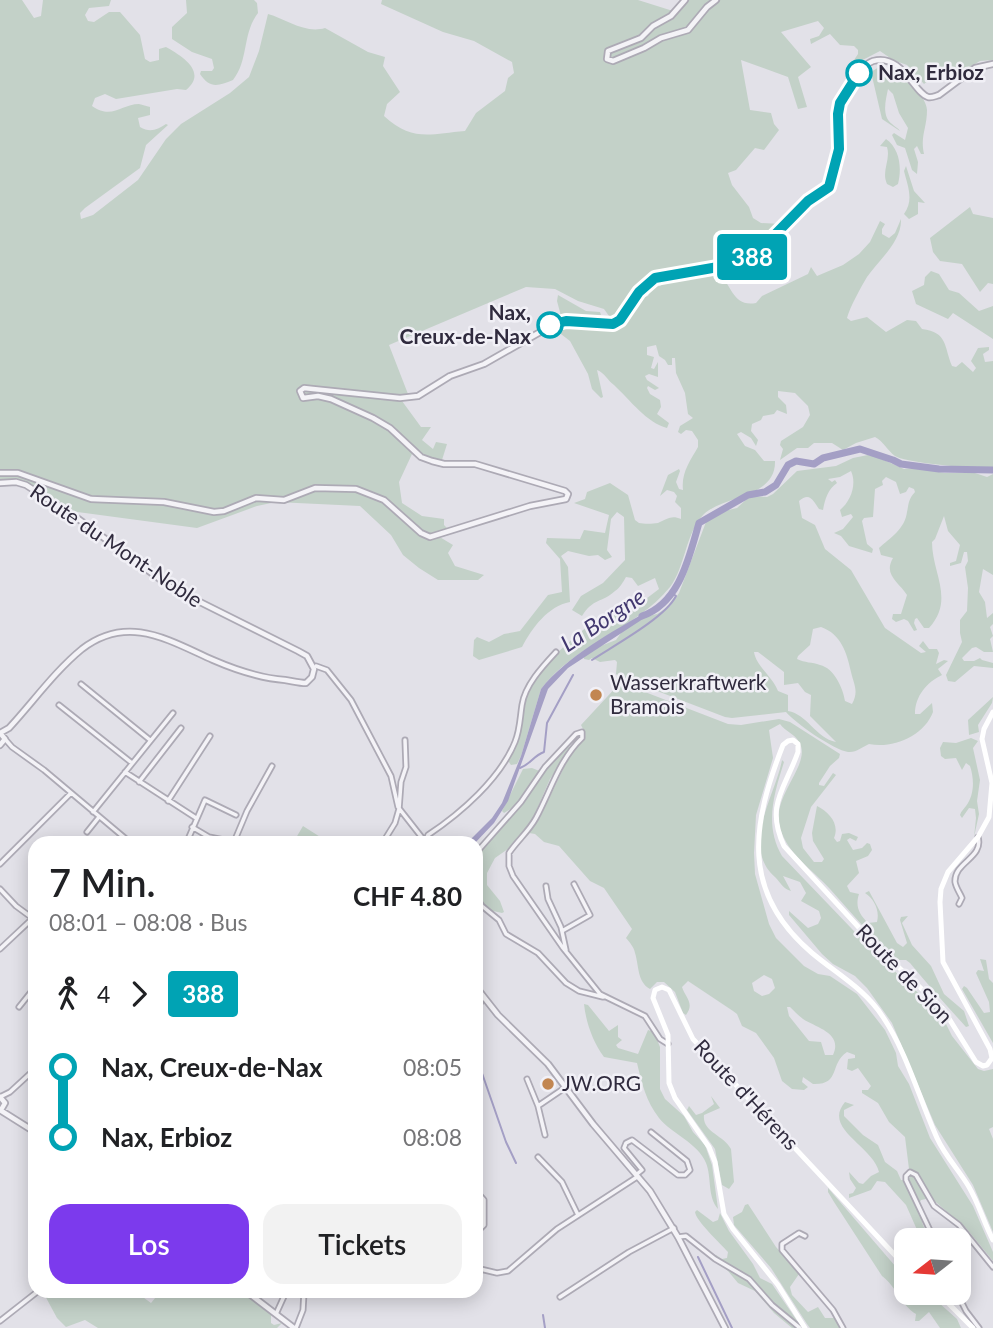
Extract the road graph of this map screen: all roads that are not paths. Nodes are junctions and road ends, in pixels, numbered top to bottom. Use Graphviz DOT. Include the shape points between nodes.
graph roads {
  1 [pos="684,0"];
  2 [pos="716,0"];
  3 [pos="993,64"];
  4 [pos="0,473"];
  5 [pos="0,482"];
  6 [pos="556,652"];
  7 [pos="316,666"];
  8 [pos="81,684"];
  9 [pos="59,705"];
  10 [pos="993,712"];
  11 [pos="173,713"];
  12 [pos="181,729"];
  13 [pos="210,736"];
  14 [pos="2,738"];
  15 [pos="150,740"];
  16 [pos="405,740"];
  17 [pos="132,763"];
  18 [pos="272,766"];
  19 [pos="125,772"];
  20 [pos="139,782"];
  21 [pos="71,793"];
  22 [pos="168,801"];
  23 [pos="400,810"];
  24 [pos="93,812"];
  25 [pos="236,815"];
  26 [pos="99,817"];
  27 [pos="196,818"];
  28 [pos="192,827"];
  29 [pos="87,832"];
  30 [pos="122,836"];
  31 [pos="189,836"];
  32 [pos="206,836"];
  33 [pos="237,836"];
  34 [pos="387,836"];
  35 [pos="422,836"];
  36 [pos="428,836"];
  37 [pos="978,837"];
  38 [pos="483,845"];
  39 [pos="0,864"];
  40 [pos="574,884"];
  41 [pos="546,886"];
  42 [pos="0,889"];
  43 [pos="6,896"];
  44 [pos="0,901"];
  45 [pos="959,904"];
  46 [pos="483,907"];
  47 [pos="28,914"];
  48 [pos="28,924"];
  49 [pos="562,931"];
  50 [pos="0,949"];
  51 [pos="566,951"];
  52 [pos="28,996"];
  53 [pos="483,997"];
  54 [pos="603,997"];
  55 [pos="19,1007"];
  56 [pos="668,1044"];
  57 [pos="28,1075"];
  58 [pos="527,1079"];
  59 [pos="566,1087"];
  60 [pos="10,1092"];
  61 [pos="0,1097"];
  62 [pos="538,1106"];
  63 [pos="3,1107"];
  64 [pos="28,1127"];
  65 [pos="651,1132"];
  66 [pos="545,1135"];
  67 [pos="538,1157"];
  68 [pos="638,1175"];
  69 [pos="483,1199"];
  70 [pos="578,1215"];
  71 [pos="483,1226"];
  72 [pos="674,1228"];
  73 [pos="928,1228"];
  74 [pos="961,1228"];
  75 [pos="805,1236"];
  76 [pos="678,1237"];
  77 [pos="971,1240"];
  78 [pos="993,1240"];
  79 [pos="894,1254"];
  80 [pos="993,1267"];
  81 [pos="483,1270"];
  82 [pos="560,1297"];
  83 [pos="29,1298"];
  84 [pos="255,1298"];
  85 [pos="283,1298"];
  86 [pos="304,1298"];
  87 [pos="951,1306"];
  88 [pos="964,1306"];
  89 [pos="275,1314"];
  90 [pos="0,1321"];
  91 [pos="295,1328"];
  92 [pos="725,1328"];
  93 [pos="800,1328"];
  94 [pos="805,1328"];
  95 [pos="843,1328"];
  96 [pos="973,1328"];
  97 [pos="979,1328"];
  1 -- 2 [label="street" via="675,13 641,38 608,51 607,60 688,30"];
  3 -- 4 [label="street, Route du Mont-Noble" via="975,68 932,97 890,63 867,64 840,103 839,149 826,190 808,201 749,259 655,278 616,322 556,323 484,364 412,397 300,391 303,398 331,399 373,418 421,457 444,464 475,464 565,491 568,497 562,500 430,537 384,500 356,489 315,488 284,500 250,499 214,512 164,502 91,499 18,473"];
  5 -- 14 [label="street, Route du Mont-Noble" via="26,485 162,582 303,653 314,668 306,682 267,679 171,640 138,632 117,633 76,654"];
  6 -- 36 [label="street" via="536,674 523,700 515,743 491,782"];
  7 -- 23 [label="street" via="330,674 354,704 391,776"];
  8 -- 15 [label="street"];
  9 -- 17 [label="street"];
  10 -- 37 [label="main road, Route de Sion" via="982,739 992,804"];
  11 -- 15 [label="street"];
  12 -- 20 [label="street"];
  13 -- 22 [label="street"];
  14 -- 21 [label="street"];
  15 -- 17 [label="street"];
  16 -- 23 [label="street" via="407,767 401,782"];
  17 -- 19 [label="street"];
  18 -- 33 [label="street"];
  19 -- 20 [label="street"];
  19 -- 24 [label="street"];
  20 -- 22 [label="street"];
  21 -- 24 [label="street"];
  21 -- 39 [label="street"];
  22 -- 27 [label="street"];
  23 -- 34 [label="street"];
  23 -- 35 [label="street"];
  24 -- 26 [label="street"];
  25 -- 27 [label="street" via="205,800"];
  26 -- 29 [label="street"];
  26 -- 30 [label="street"];
  27 -- 28 [label="street"];
  28 -- 31 [label="street"];
  28 -- 32 [label="street"];
  37 -- 45 [label="street" via="977,850 956,877 962,898"];
  37 -- 78 [label="main road, Route de Sion" via="943,883 941,948 948,974 990,1049 992,1058 984,1066 943,1009 784,846 775,812 798,752 797,743 791,740 783,746 765,795 758,848 769,897 783,923 860,989 884,1018 941,1147 968,1185"];
  38 -- 51 [label="street" via="545,767 582,733 560,766 533,824 508,857 513,876"];
  40 -- 49 [label="street" via="590,915"];
  41 -- 49 [label="street"];
  42 -- 43 [label="street"];
  43 -- 44 [label="street"];
  43 -- 47 [label="street"];
  46 -- 54 [label="street" via="499,920 506,934 538,953 566,982"];
  48 -- 50 [label="street"];
  49 -- 51 [label="street"];
  51 -- 54 [label="street"];
  52 -- 55 [label="street"];
  53 -- 59 [label="street"];
  54 -- 56 [label="street" via="645,1016 660,1040"];
  56 -- 79 [label="main road, Route d'Hérens" via="653,998 655,990 662,987 672,993 693,1039"];
  56 -- 94 [label="main road, Route d'Hérens" via="669,1083 712,1153 725,1217"];
  57 -- 60 [label="street"];
  58 -- 62 [label="street"];
  59 -- 62 [label="street"];
  59 -- 68 [label="street"];
  60 -- 61 [label="street"];
  60 -- 63 [label="street"];
  61 -- 63 [label="street"];
  62 -- 66 [label="street"];
  63 -- 64 [label="street"];
  65 -- 68 [label="street" via="687,1161 690,1170 678,1175 632,1140 624,1148 642,1170"];
  67 -- 70 [label="street" via="562,1182"];
  68 -- 70 [label="street"];
  68 -- 72 [label="street"];
  69 -- 71 [label="street"];
  70 -- 81 [label="street" via="508,1271"];
  72 -- 76 [label="street"];
  72 -- 82 [label="street"];
  73 -- 74 [label="street" via="906,1180 910,1172 934,1206"];
  75 -- 95 [label="street" via="795,1235 782,1244 782,1250"];
  76 -- 92 [label="street"];
  76 -- 93 [label="street" via="685,1235 749,1279"];
  77 -- 80 [label="street"];
  83 -- 90 [label="street"];
  84 -- 89 [label="street"];
  85 -- 89 [label="street"];
  86 -- 91 [label="street"];
  87 -- 96 [label="main road"];
  88 -- 97 [label="street"];
  89 -- 91 [label="street"];
}
